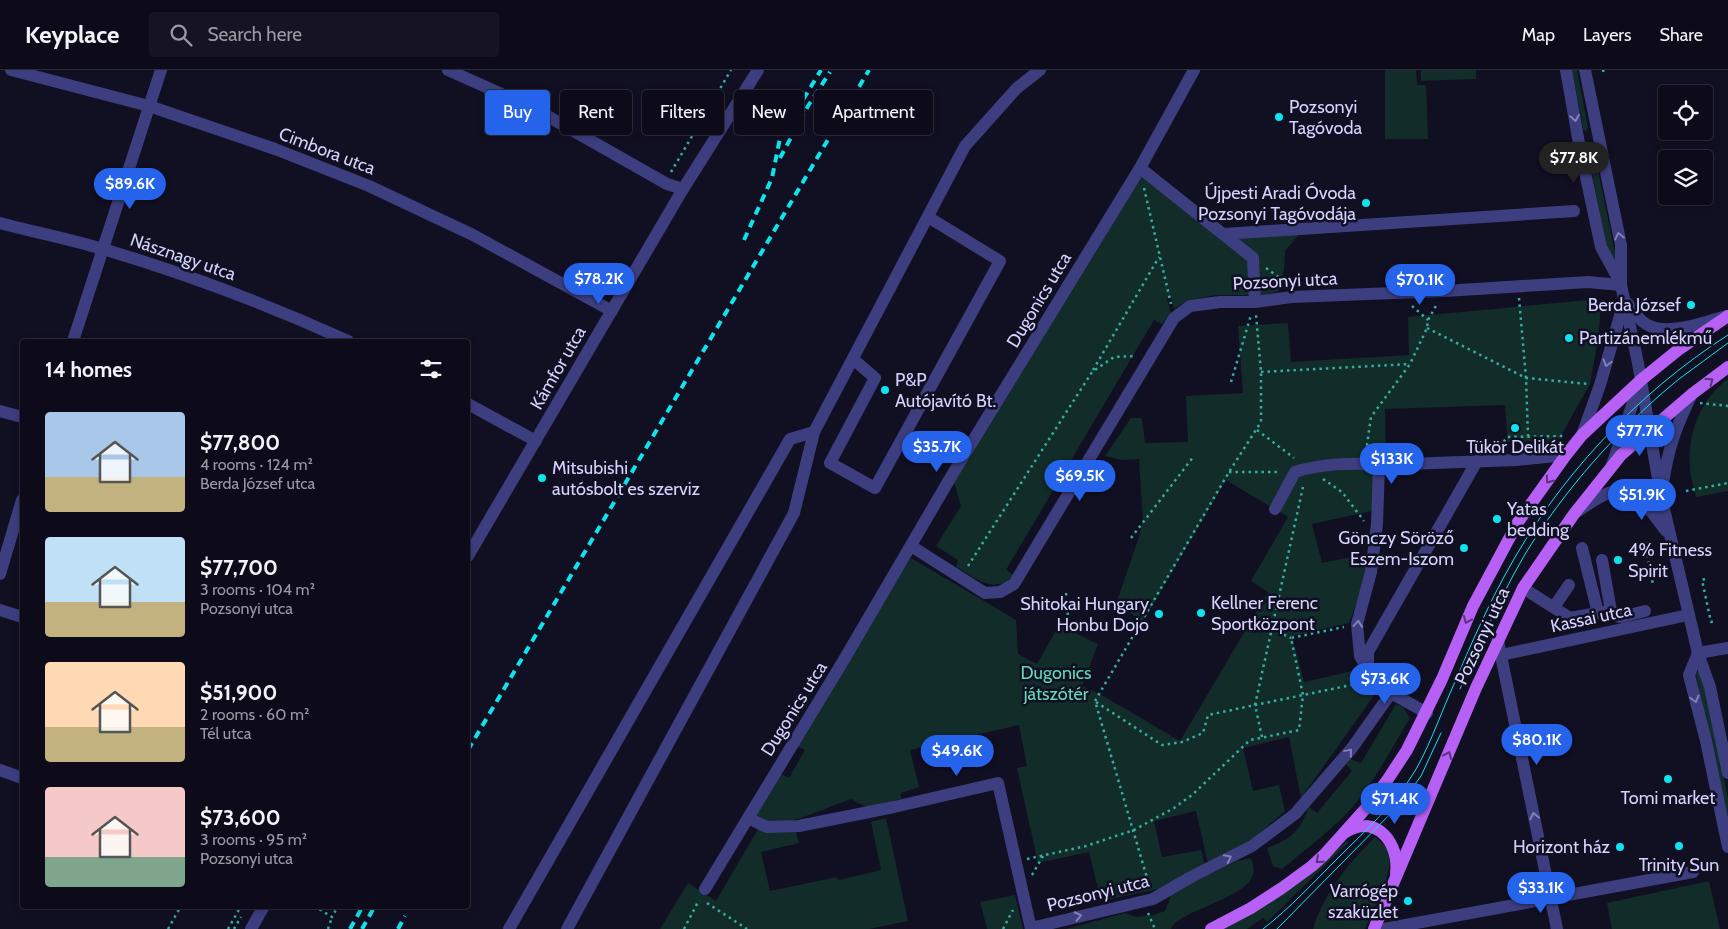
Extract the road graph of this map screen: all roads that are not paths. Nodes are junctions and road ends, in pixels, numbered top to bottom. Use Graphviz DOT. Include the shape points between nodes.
graph roads {
  1 [pos="11,70"];
  2 [pos="161,70"];
  3 [pos="448,70"];
  4 [pos="1040,70"];
  5 [pos="1194,70"];
  6 [pos="1566,70"];
  7 [pos="1584,70"];
  8 [pos="754,71"];
  9 [pos="149,106"];
  10 [pos="1600,144"];
  11 [pos="1580,149"];
  12 [pos="1140,168"];
  13 [pos="683,189"];
  14 [pos="1574,211"];
  15 [pos="928,217"];
  16 [pos="0,223"];
  17 [pos="1224,234"];
  18 [pos="102,249"];
  19 [pos="1622,285"];
  20 [pos="1625,300"];
  21 [pos="1255,302"];
  22 [pos="612,310"];
  23 [pos="1728,316"];
  24 [pos="74,339"];
  25 [pos="344,339"];
  26 [pos="852,359"];
  27 [pos="1728,368"];
  28 [pos="1641,380"];
  29 [pos="1695,399"];
  30 [pos="470,405"];
  31 [pos="0,411"];
  32 [pos="20,416"];
  33 [pos="1650,430"];
  34 [pos="814,432"];
  35 [pos="1582,435"];
  36 [pos="536,441"];
  37 [pos="1566,455"];
  38 [pos="1476,461"];
  39 [pos="1379,465"];
  40 [pos="1612,467"];
  41 [pos="1661,496"];
  42 [pos="20,507"];
  43 [pos="1275,509"];
  44 [pos="1574,514"];
  45 [pos="1670,535"];
  46 [pos="911,546"];
  47 [pos="1582,548"];
  48 [pos="470,553"];
  49 [pos="1602,560"];
  50 [pos="0,574"];
  51 [pos="1568,585"];
  52 [pos="1523,588"];
  53 [pos="1554,607"];
  54 [pos="0,610"];
  55 [pos="1611,611"];
  56 [pos="1645,611"];
  57 [pos="1598,613"];
  58 [pos="1688,615"];
  59 [pos="20,616"];
  60 [pos="1498,641"];
  61 [pos="1728,648"];
  62 [pos="1698,653"];
  63 [pos="1501,655"];
  64 [pos="1371,675"];
  65 [pos="1391,693"];
  66 [pos="1426,713"];
  67 [pos="0,770"];
  68 [pos="1728,773"];
  69 [pos="20,777"];
  70 [pos="748,818"];
  71 [pos="1341,836"];
  72 [pos="1728,847"];
  73 [pos="1693,872"];
  74 [pos="1393,886"];
  75 [pos="705,889"];
  76 [pos="1550,898"];
  77 [pos="262,909"];
  78 [pos="1031,928"];
  79 [pos="251,929"];
  80 [pos="509,929"];
  81 [pos="566,929"];
  82 [pos="1211,929"];
  83 [pos="1374,929"];
  84 [pos="1384,929"];
  85 [pos="1557,929"];
  1 -- 9 [label="street, Cimbora utca"];
  2 -- 9 [label="street"];
  3 -- 13 [label="street" via="535,109 667,184"];
  4 -- 15 [label="street" via="1017,88 965,146"];
  5 -- 12 [label="street, Dugonics utca"];
  6 -- 11 [label="street, one-way"];
  7 -- 10 [label="street"];
  8 -- 13 [label="street, Kámfor utca"];
  9 -- 18 [label="street"];
  9 -- 22 [label="street, Cimbora utca" via="275,149 369,186 473,235"];
  10 -- 11 [label="street"];
  19 -- 10 [label="street, one-way" via="1621,245"];
  11 -- 19 [label="street" via="1602,247"];
  12 -- 17 [label="street"];
  12 -- 46 [label="street, Dugonics utca"];
  13 -- 22 [label="street, Kámfor utca"];
  14 -- 17 [label="street"];
  15 -- 26 [label="street"];
  15 -- 26 [label="street" via="1000,262 875,488 830,463 875,378"];
  16 -- 18 [label="street, Násznagy utca"];
  17 -- 21 [label="street" via="1253,258"];
  18 -- 24 [label="street"];
  18 -- 25 [label="street, Násznagy utca" via="214,285"];
  19 -- 20 [label="street"];
  19 -- 21 [label="street, Pozsonyi utca" via="1588,282 1292,297"];
  20 -- 23 [label="street" via="1641,320 1657,328 1682,327"];
  20 -- 28 [label="street"];
  20 -- 35 [label="street, one-way"];
  21 -- 46 [label="street, Pozsonyi utca" via="1190,306 1174,318 1014,584 1000,592 985,593"];
  22 -- 36 [label="street, Kámfor utca"];
  23 -- 28 [label="main road, Pozsonyi utca"];
  26 -- 34 [label="street"];
  29 -- 27 [label="main road, Pozsonyi utca, one-way"];
  28 -- 33 [label="street"];
  28 -- 35 [label="main road, Pozsonyi utca"];
  28 -- 40 [label="street"];
  29 -- 33 [label="main road, Pozsonyi utca"];
  29 -- 41 [label="street" via="1676,426"];
  30 -- 36 [label="street"];
  31 -- 32 [label="street"];
  33 -- 40 [label="main road, Pozsonyi utca"];
  33 -- 41 [label="street"];
  34 -- 80 [label="street" via="790,439"];
  34 -- 81 [label="street" via="794,513"];
  35 -- 37 [label="main road, Pozsonyi utca"];
  36 -- 48 [label="street, Kámfor utca"];
  37 -- 38 [label="street"];
  37 -- 66 [label="main road, Pozsonyi utca, one-way" via="1514,529 1473,606"];
  38 -- 39 [label="street"];
  38 -- 64 [label="street" via="1368,652"];
  39 -- 43 [label="street" via="1364,463 1301,470"];
  64 -- 39 [label="street, one-way" via="1360,656 1357,624 1371,572"];
  40 -- 44 [label="main road, Pozsonyi utca"];
  41 -- 45 [label="street"];
  42 -- 50 [label="street"];
  44 -- 45 [label="street" via="1603,494 1618,489 1629,490 1642,499"];
  44 -- 52 [label="main road, Pozsonyi utca"];
  45 -- 58 [label="street"];
  46 -- 70 [label="street, Dugonics utca"];
  47 -- 57 [label="street"];
  49 -- 55 [label="street"];
  51 -- 53 [label="street"];
  52 -- 53 [label="street"];
  52 -- 60 [label="main road, Pozsonyi utca"];
  53 -- 57 [label="street" via="1570,618"];
  54 -- 59 [label="street"];
  55 -- 56 [label="street" via="1622,617"];
  55 -- 57 [label="street"];
  58 -- 62 [label="street"];
  58 -- 63 [label="street, Kassai utca"];
  60 -- 63 [label="street"];
  74 -- 60 [label="main road, Pozsonyi utca, one-way"];
  61 -- 62 [label="street"];
  62 -- 68 [label="street" via="1710,687"];
  62 -- 72 [label="street, one-way" via="1689,675"];
  76 -- 63 [label="street, one-way"];
  64 -- 65 [label="street"];
  65 -- 66 [label="street"];
  78 -- 65 [label="street, Pozsonyi utca, one-way" via="1148,900 1252,846 1295,814 1352,748"];
  66 -- 71 [label="main road, Pozsonyi utca" via="1388,779"];
  67 -- 69 [label="street"];
  70 -- 75 [label="street, Dugonics utca"];
  70 -- 78 [label="street, Pozsonyi utca" via="766,827 799,826 998,782"];
  71 -- 74 [label="main road, Pozsonyi utca" via="1366,825 1386,836 1396,858"];
  71 -- 82 [label="main road, Pozsonyi utca, one-way" via="1324,855 1282,888"];
  73 -- 76 [label="street"];
  74 -- 83 [label="main road, Pozsonyi utca"];
  76 -- 84 [label="street"];
  76 -- 85 [label="street"];
  77 -- 79 [label="street"];
}
